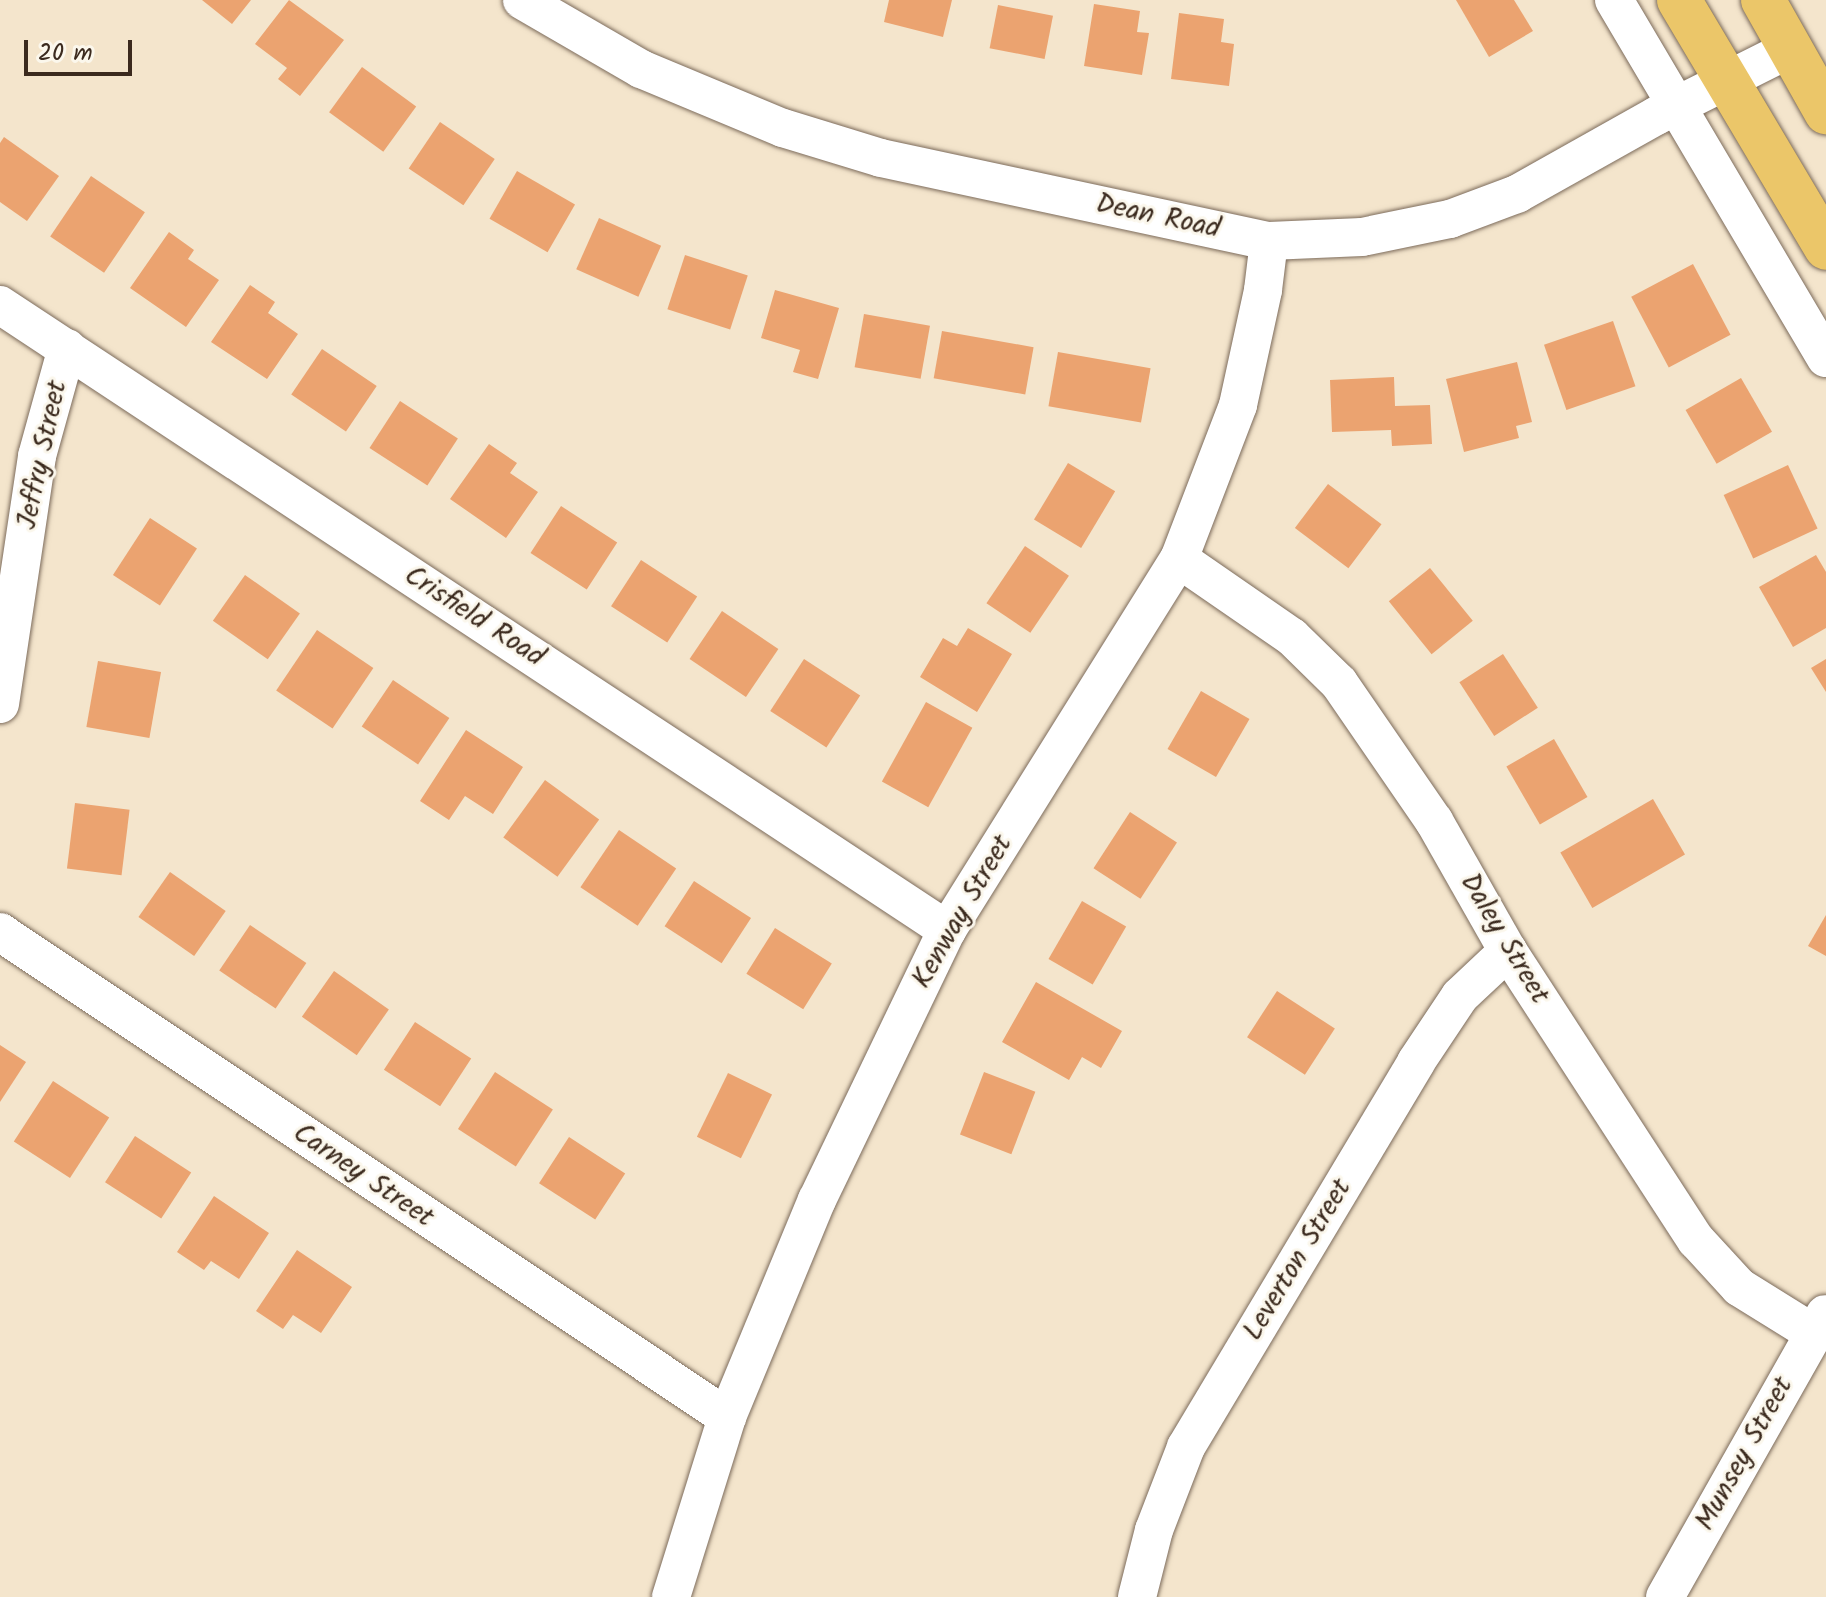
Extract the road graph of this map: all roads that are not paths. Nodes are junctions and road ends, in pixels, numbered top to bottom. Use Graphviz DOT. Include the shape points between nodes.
graph roads {
  1 [pos="522,0"];
  2 [pos="1614,0"];
  3 [pos="1679,0"];
  4 [pos="1763,0"];
  5 [pos="1790,49"];
  6 [pos="1726,81"];
  7 [pos="1676,105"];
  8 [pos="1826,112"];
  9 [pos="1269,241"];
  10 [pos="1826,248"];
  11 [pos="0,305"];
  12 [pos="67,348"];
  13 [pos="1826,358"];
  14 [pos="1179,559"];
  15 [pos="0,704"];
  16 [pos="947,930"];
  17 [pos="0,932"];
  18 [pos="1508,951"];
  19 [pos="1819,1322"];
  20 [pos="727,1417"];
  21 [pos="671,1597"];
  22 [pos="1137,1597"];
  23 [pos="1665,1597"];
  1 -- 9 [label="street, Dean Road" via="641,69 783,128 881,158"];
  2 -- 7 [label="street"];
  3 -- 6 [label="main road"];
  4 -- 5 [label="main road"];
  5 -- 6 [label="street, Dean Road"];
  5 -- 8 [label="main road"];
  6 -- 7 [label="street, Dean Road"];
  6 -- 10 [label="main road"];
  7 -- 9 [label="street, Dean Road" via="1517,194 1450,219 1362,237"];
  7 -- 13 [label="street"];
  9 -- 14 [label="street, Kenway Street" via="1238,405"];
  11 -- 12 [label="street, Crisfield Road"];
  12 -- 15 [label="street, Jeffry Street" via="37,456"];
  12 -- 16 [label="street, Crisfield Road"];
  14 -- 16 [label="street, Kenway Street"];
  14 -- 18 [label="street, Daley Street" via="1292,637 1339,683 1434,821"];
  16 -- 20 [label="street, Kenway Street" via="817,1200"];
  17 -- 20 [label="street, Carney Street"];
  18 -- 19 [label="street, Daley Street" via="1696,1240 1739,1287"];
  18 -- 22 [label="street, Leverton Street" via="1460,996 1416,1062 1186,1447 1154,1530"];
  19 -- 23 [label="street, Munsey Street"];
  20 -- 21 [label="street, Kenway Street"];
}
